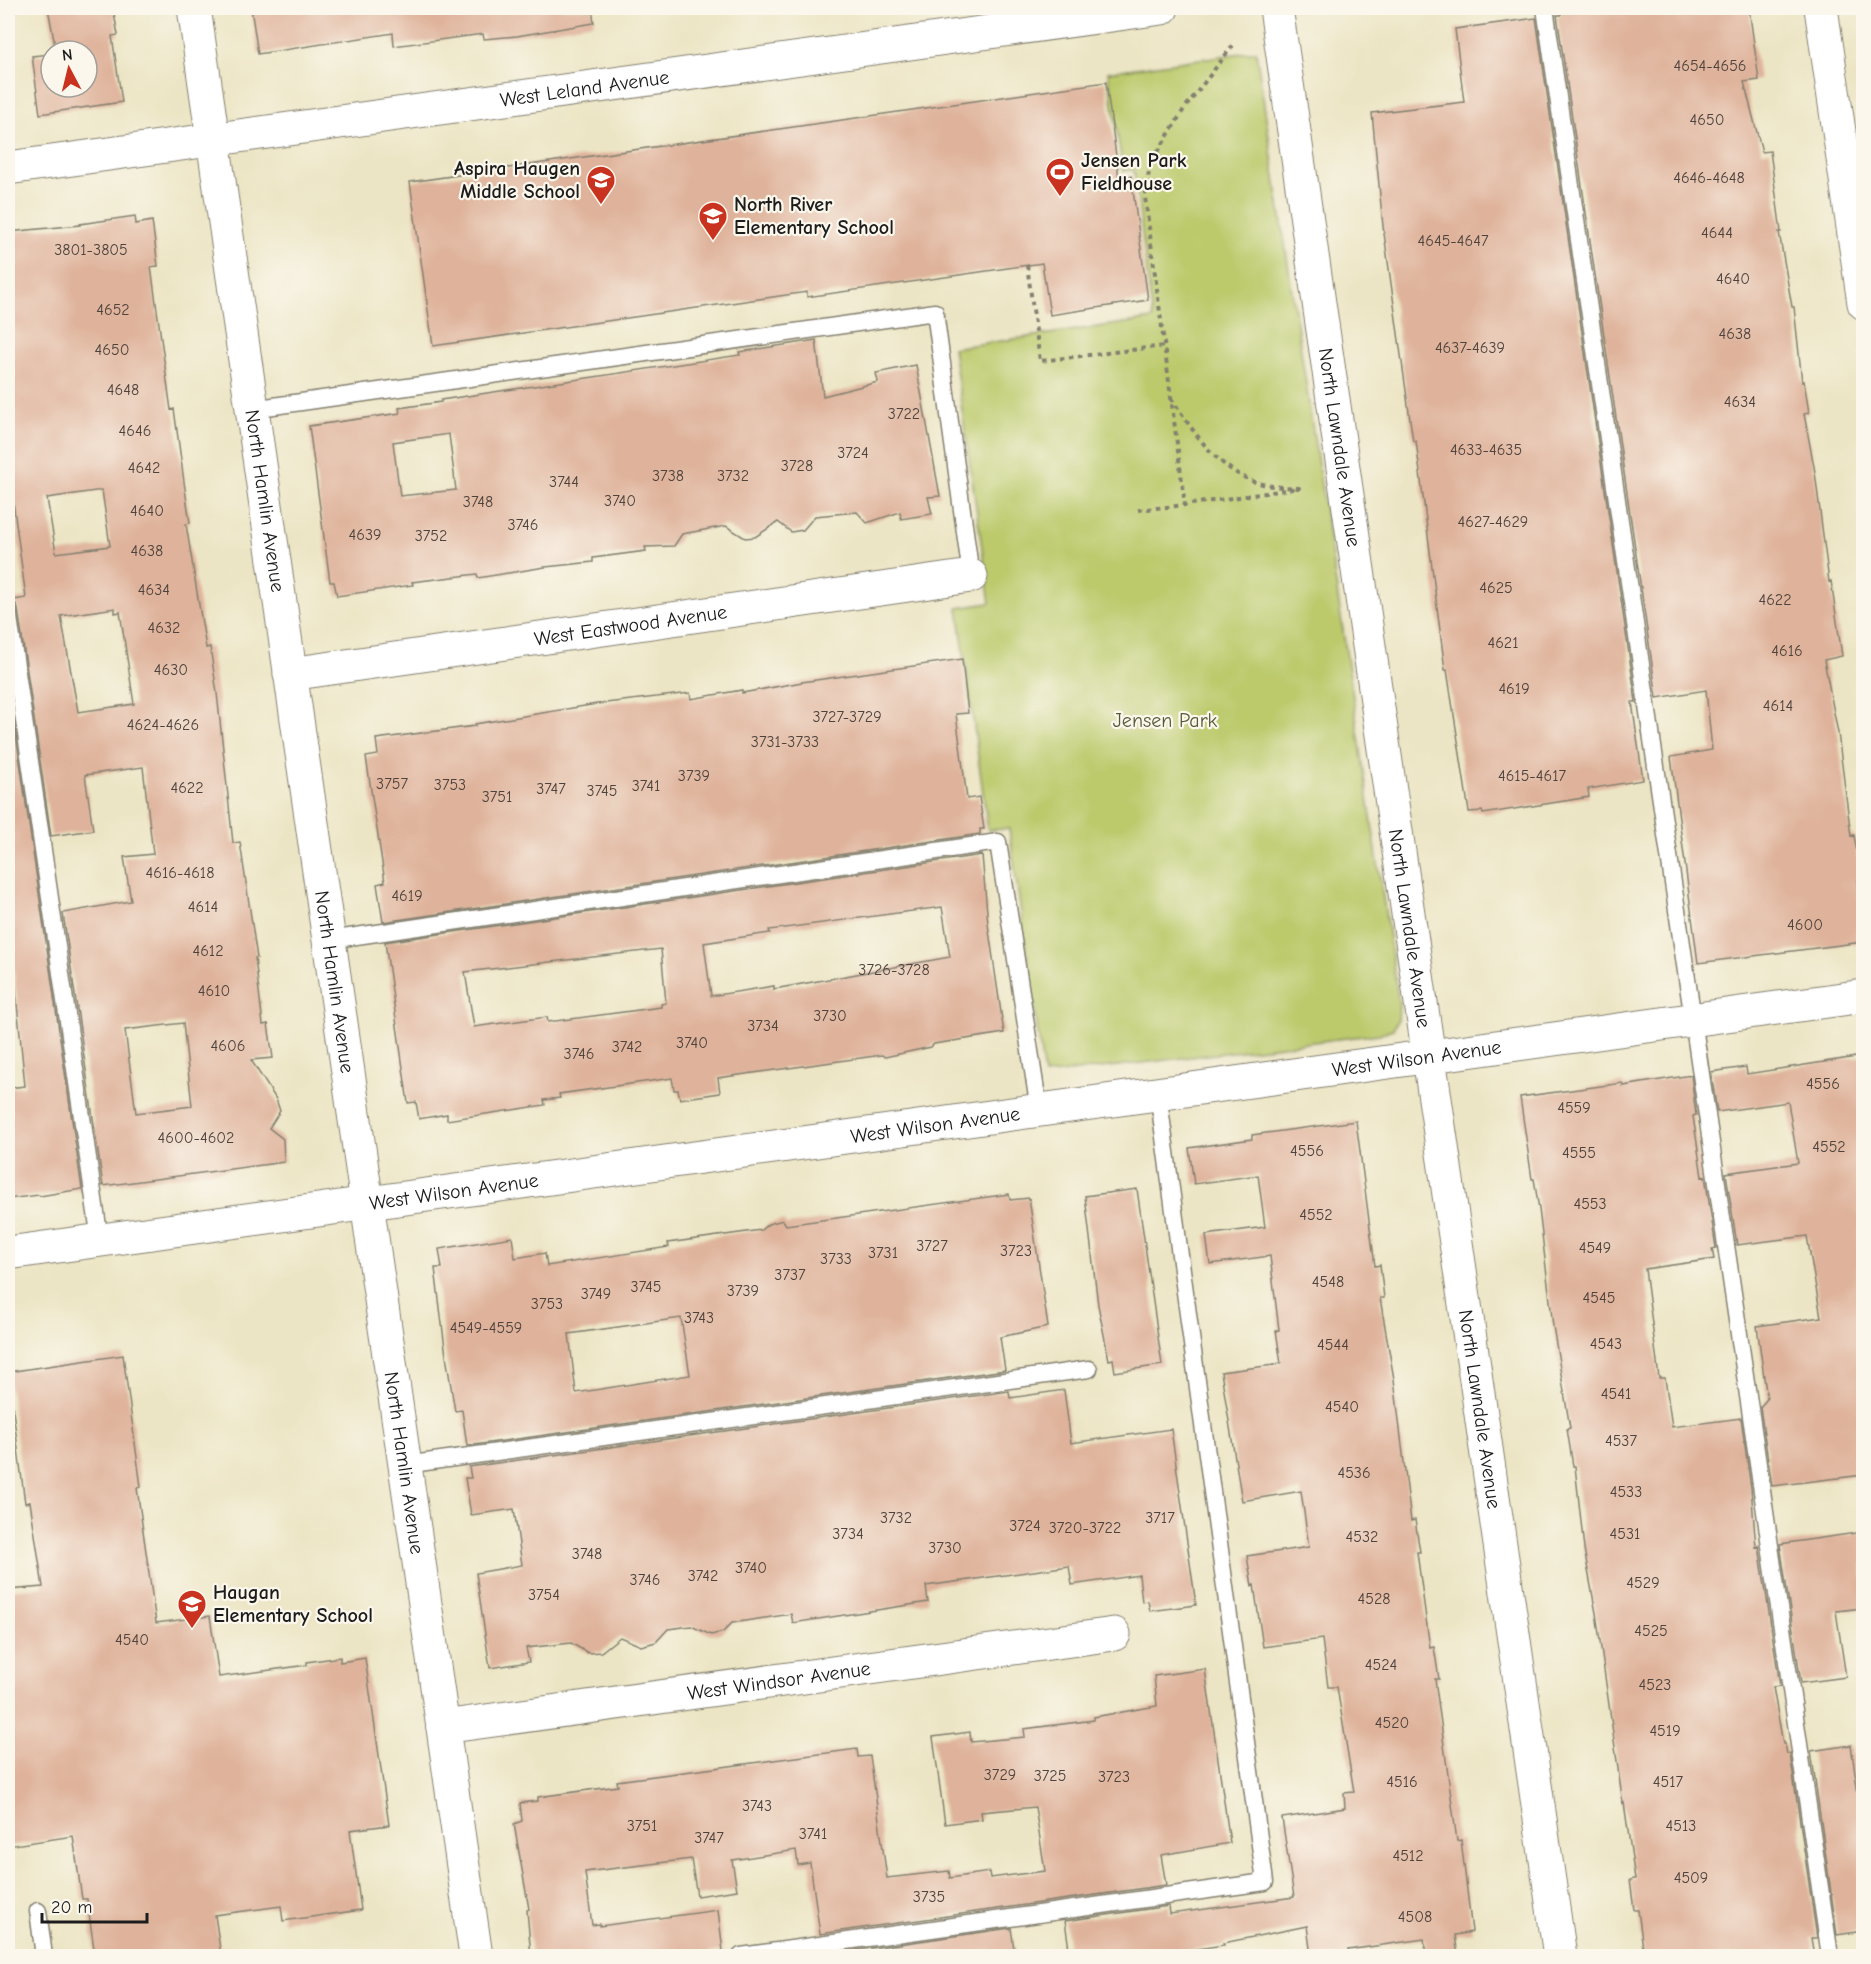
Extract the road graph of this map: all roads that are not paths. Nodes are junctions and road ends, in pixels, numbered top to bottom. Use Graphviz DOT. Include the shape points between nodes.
graph roads {
  1 [pos="194,8"];
  2 [pos="1162,8"];
  3 [pos="1276,8"];
  4 [pos="1545,8"];
  5 [pos="1821,8"];
  6 [pos="1005,18"];
  7 [pos="213,140"];
  8 [pos="8,168"];
  9 [pos="1863,303"];
  10 [pos="252,409"];
  11 [pos="971,576"];
  12 [pos="8,611"];
  13 [pos="290,674"];
  14 [pos="329,940"];
  15 [pos="1863,996"];
  16 [pos="1693,1020"];
  17 [pos="1428,1056"];
  18 [pos="1158,1094"];
  19 [pos="1039,1110"];
  20 [pos="367,1203"];
  21 [pos="100,1240"];
  22 [pos="8,1253"];
  23 [pos="1089,1369"];
  24 [pos="405,1465"];
  25 [pos="1114,1634"];
  26 [pos="442,1727"];
  27 [pos="38,1911"];
  28 [pos="44,1956"];
  29 [pos="476,1956"];
  30 [pos="741,1956"];
  31 [pos="1560,1956"];
  32 [pos="1830,1956"];
  1 -- 7 [label="street, North Hamlin Avenue"];
  2 -- 6 [label="street, West Leland Avenue"];
  3 -- 17 [label="street, North Lawndale Avenue"];
  4 -- 16 [label="lane"];
  5 -- 9 [label="street"];
  6 -- 7 [label="street, West Leland Avenue"];
  7 -- 8 [label="street, West Leland Avenue"];
  7 -- 10 [label="street, North Hamlin Avenue"];
  10 -- 11 [label="lane" via="935,312"];
  10 -- 13 [label="street, North Hamlin Avenue"];
  11 -- 13 [label="street, West Eastwood Avenue"];
  12 -- 21 [label="lane"];
  13 -- 14 [label="street, North Hamlin Avenue"];
  14 -- 19 [label="lane" via="998,842"];
  14 -- 20 [label="street, North Hamlin Avenue"];
  15 -- 16 [label="street, West Wilson Avenue"];
  16 -- 17 [label="street, West Wilson Avenue"];
  16 -- 32 [label="lane"];
  17 -- 18 [label="street, West Wilson Avenue"];
  17 -- 31 [label="street, North Lawndale Avenue"];
  18 -- 19 [label="street, West Wilson Avenue"];
  18 -- 30 [label="lane" via="1265,1882"];
  19 -- 20 [label="street, West Wilson Avenue"];
  20 -- 21 [label="street, West Wilson Avenue"];
  20 -- 24 [label="street, North Hamlin Avenue"];
  21 -- 22 [label="street, West Wilson Avenue"];
  23 -- 24 [label="lane"];
  24 -- 26 [label="street, North Hamlin Avenue"];
  25 -- 26 [label="street, West Windsor Avenue"];
  26 -- 29 [label="street, North Hamlin Avenue"];
  27 -- 28 [label="lane"];
}
